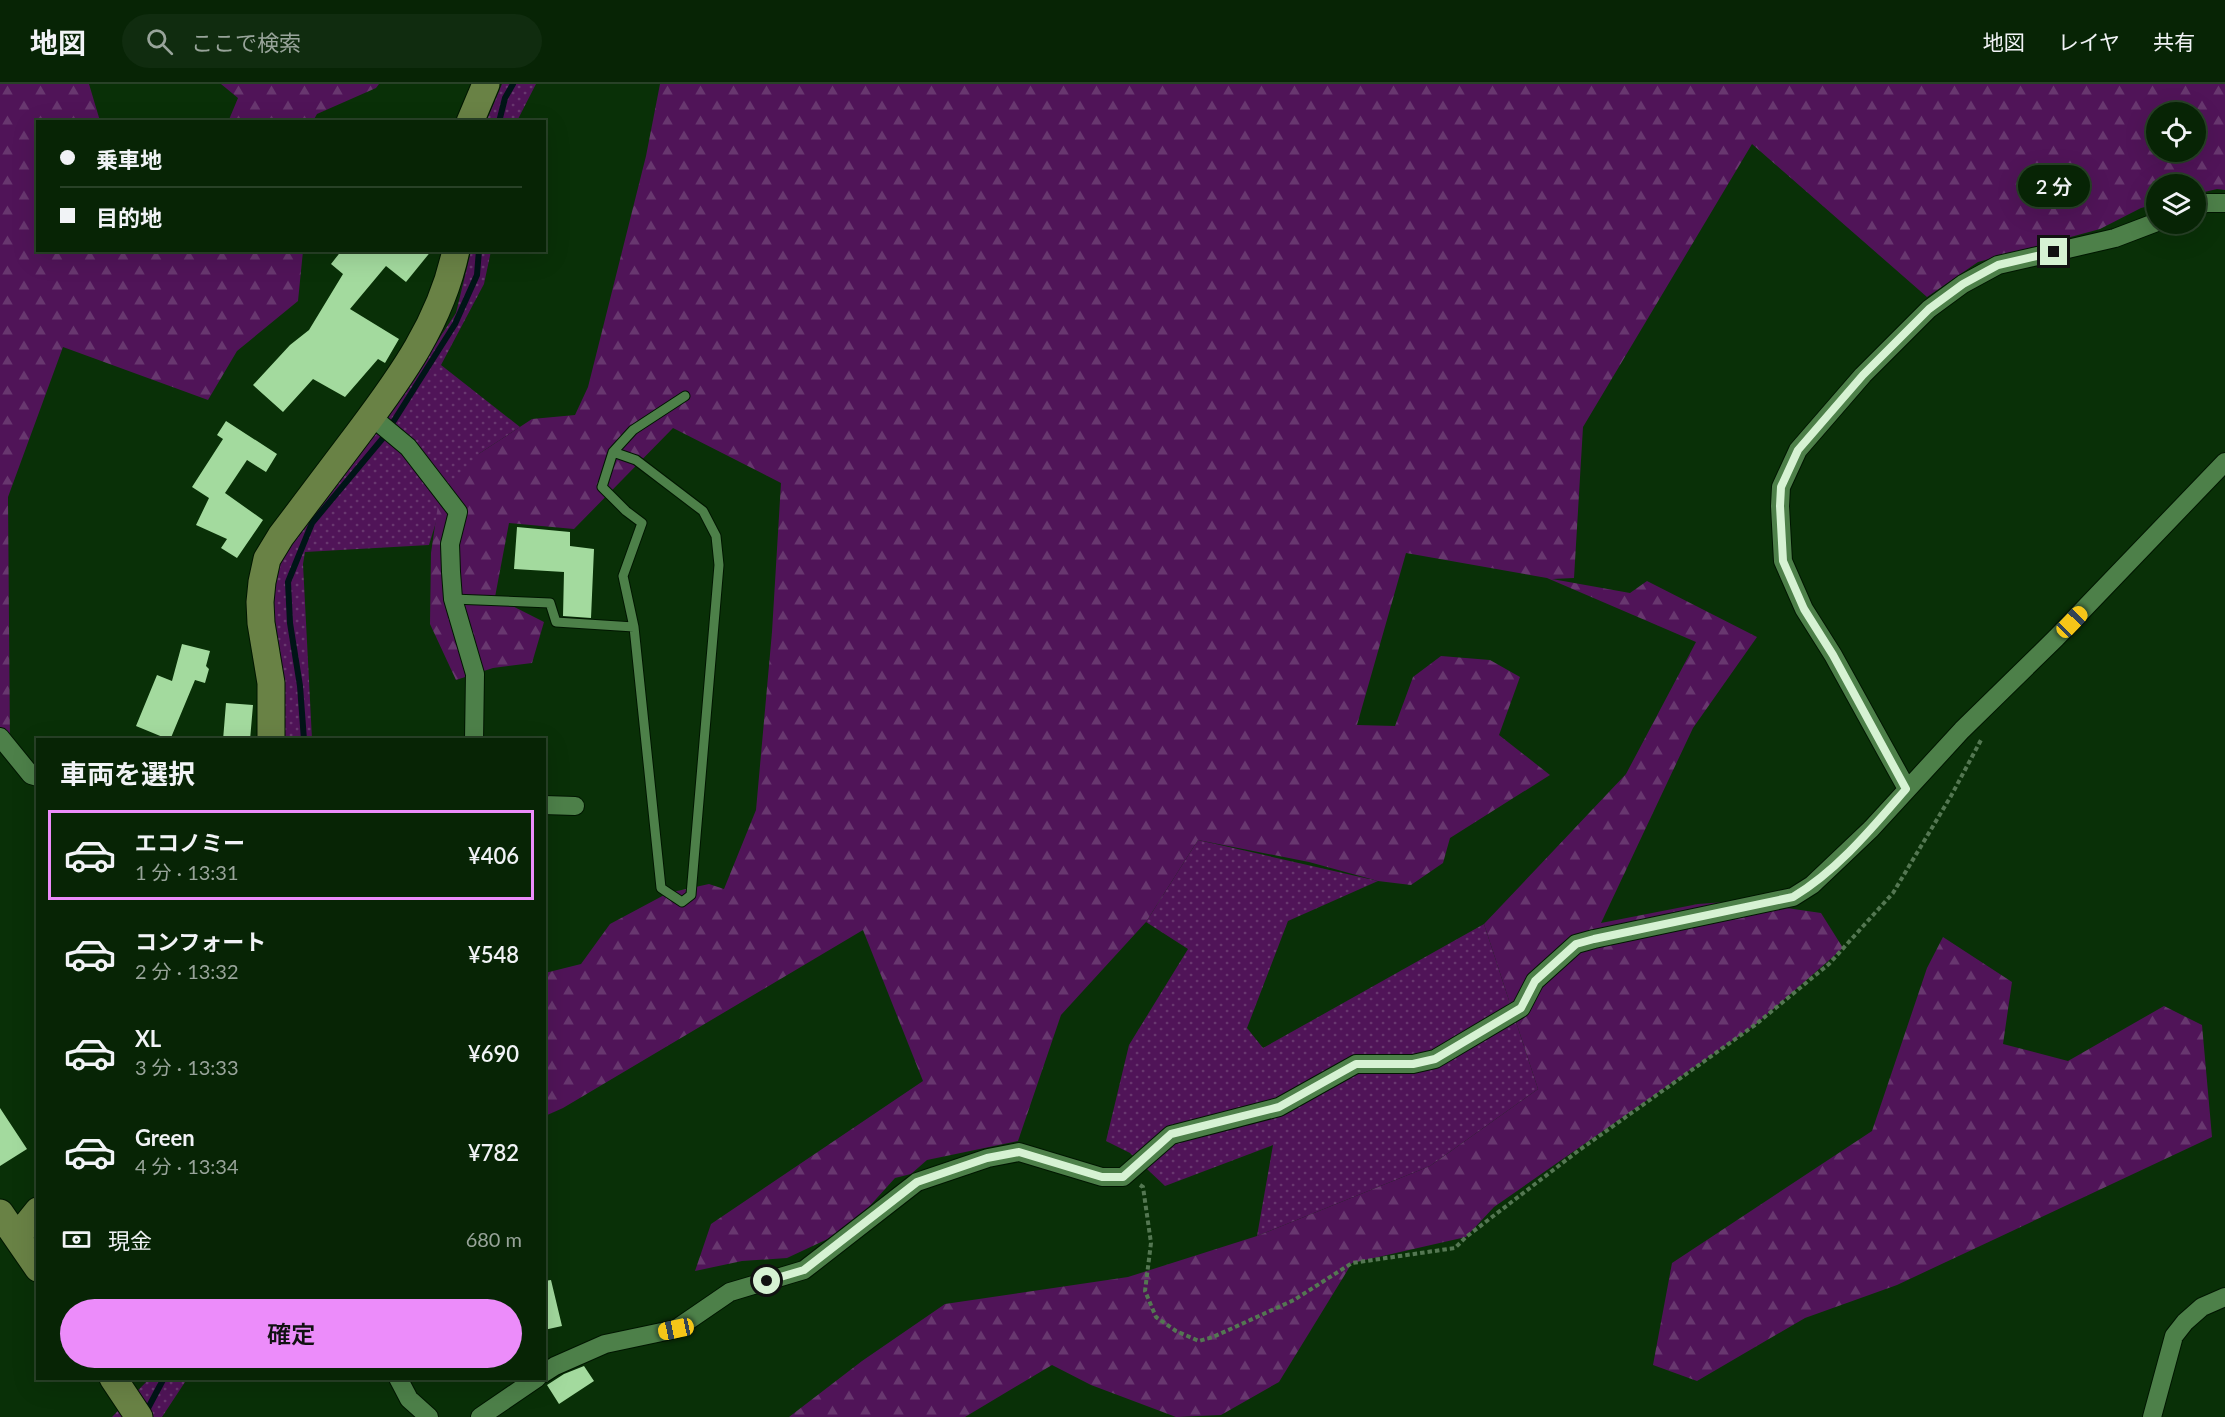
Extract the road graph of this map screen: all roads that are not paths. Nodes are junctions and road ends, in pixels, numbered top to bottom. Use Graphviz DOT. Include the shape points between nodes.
graph roads {
  1 [pos="486,84"];
  2 [pos="471,120"];
  3 [pos="2206,203"];
  4 [pos="2225,203"];
  5 [pos="2146,226"];
  6 [pos="456,252"];
  7 [pos="685,396"];
  8 [pos="371,416"];
  9 [pos="613,452"];
  10 [pos="2225,462"];
  11 [pos="453,599"];
  12 [pos="634,627"];
  13 [pos="0,736"];
  14 [pos="271,738"];
  15 [pos="474,738"];
  16 [pos="36,776"];
  17 [pos="1906,789"];
  18 [pos="546,805"];
  19 [pos="576,806"];
  20 [pos="0,1213"];
  21 [pos="36,1213"];
  22 [pos="17,1237"];
  23 [pos="36,1265"];
  24 [pos="2225,1297"];
  25 [pos="546,1372"];
  26 [pos="114,1380"];
  27 [pos="399,1380"];
  28 [pos="534,1380"];
  29 [pos="139,1417"];
  30 [pos="429,1417"];
  31 [pos="480,1417"];
  32 [pos="2152,1417"];
  1 -- 2 [label="street"];
  3 -- 4 [label="street"];
  5 -- 17 [label="street" via="2115,238 1998,265 1963,284 1929,309 1863,375 1798,450 1781,487 1783,561 1804,609"];
  6 -- 8 [label="street" via="452,272 420,346"];
  7 -- 9 [label="lane" via="633,430"];
  8 -- 11 [label="street" via="408,447 458,512 450,544"];
  8 -- 14 [label="street" via="267,559 260,602 271,683"];
  9 -- 12 [label="lane" via="602,487 642,523 623,576"];
  9 -- 12 [label="lane" via="636,460 703,511 716,536 719,565 691,895 682,902 661,888"];
  10 -- 17 [label="street"];
  11 -- 12 [label="lane" via="550,603 556,622"];
  11 -- 15 [label="street" via="475,674"];
  13 -- 16 [label="street"];
  17 -- 25 [label="street" via="1863,837 1812,885 1793,897 1576,944 1535,981 1521,1008 1435,1059 1413,1064 1356,1064 1279,1107 1171,1134 1123,1177 1102,1177 1019,1152 987,1158 917,1182 804,1270 730,1292 676,1329 605,1344"];
  18 -- 19 [label="street"];
  20 -- 22 [label="street"];
  21 -- 22 [label="street"];
  22 -- 23 [label="street"];
  24 -- 32 [label="street" via="2202,1307 2174,1336"];
  26 -- 29 [label="street"];
  27 -- 30 [label="street" via="409,1399"];
  28 -- 31 [label="street"];
}
